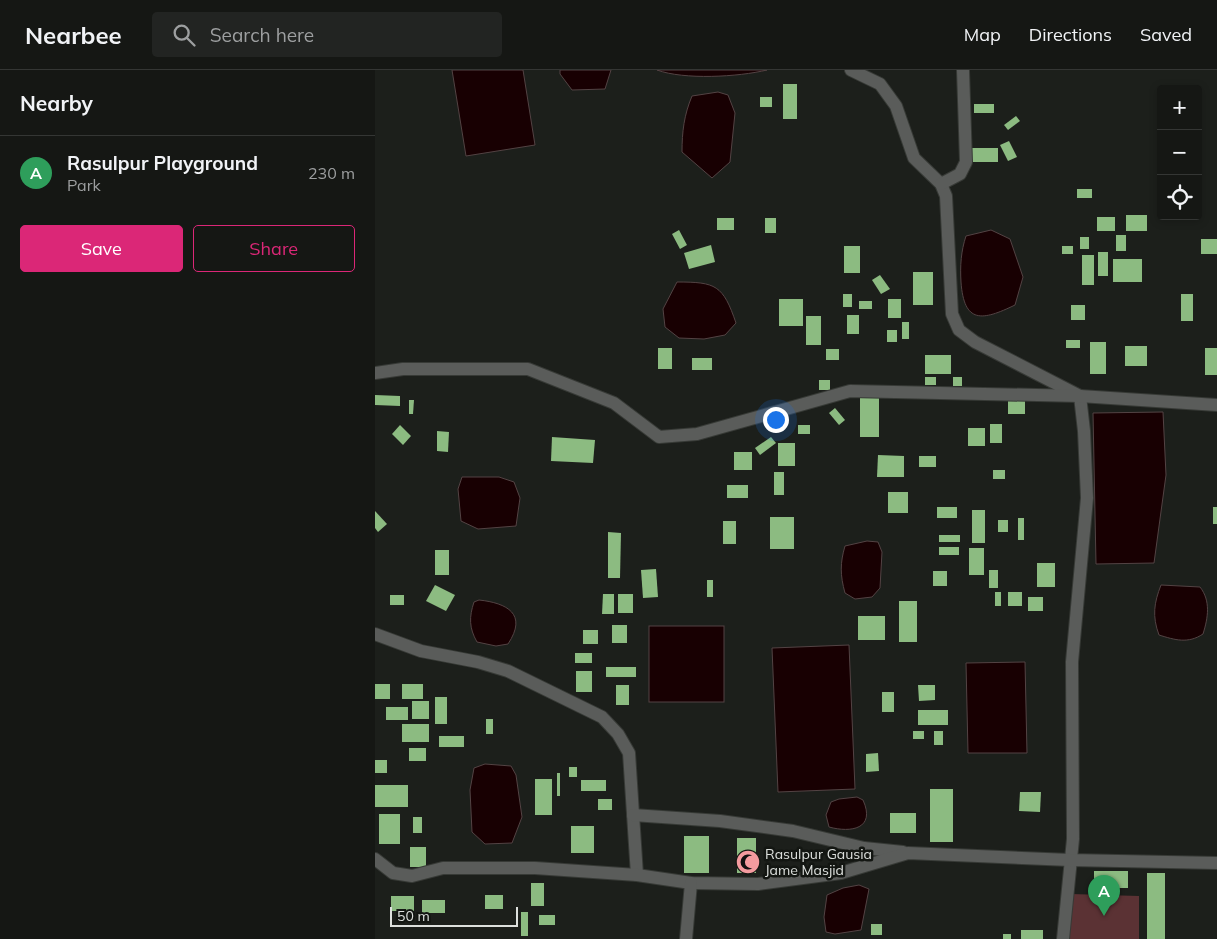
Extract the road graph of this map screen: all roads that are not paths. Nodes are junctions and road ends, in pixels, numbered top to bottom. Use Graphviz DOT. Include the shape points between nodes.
graph roads {
  1 [pos="851,70"];
  2 [pos="963,70"];
  3 [pos="941,184"];
  4 [pos="375,373"];
  5 [pos="1080,396"];
  6 [pos="1217,405"];
  7 [pos="375,634"];
  8 [pos="633,815"];
  9 [pos="908,852"];
  10 [pos="375,859"];
  11 [pos="1070,860"];
  12 [pos="1217,863"];
  13 [pos="637,875"];
  14 [pos="691,883"];
  15 [pos="686,939"];
  16 [pos="1063,939"];
  1 -- 3 [label="street" via="880,84 896,106 914,158"];
  2 -- 3 [label="street" via="966,162 960,174"];
  3 -- 5 [label="street" via="948,215 952,314 959,330 975,342"];
  4 -- 5 [label="street" via="403,369 528,369 614,403 659,437 697,434 850,391"];
  5 -- 6 [label="street"];
  5 -- 11 [label="street" via="1087,498 1072,662 1073,839"];
  7 -- 8 [label="street" via="421,651 508,671 602,717 618,734 629,753"];
  8 -- 9 [label="street" via="720,821 793,831 864,848"];
  8 -- 13 [label="street"];
  9 -- 11 [label="street"];
  9 -- 14 [label="street" via="841,873 758,884"];
  10 -- 13 [label="street" via="393,873 412,876 443,868 535,868"];
  11 -- 12 [label="street"];
  11 -- 16 [label="street"];
  13 -- 14 [label="street"];
  14 -- 15 [label="street"];
}
